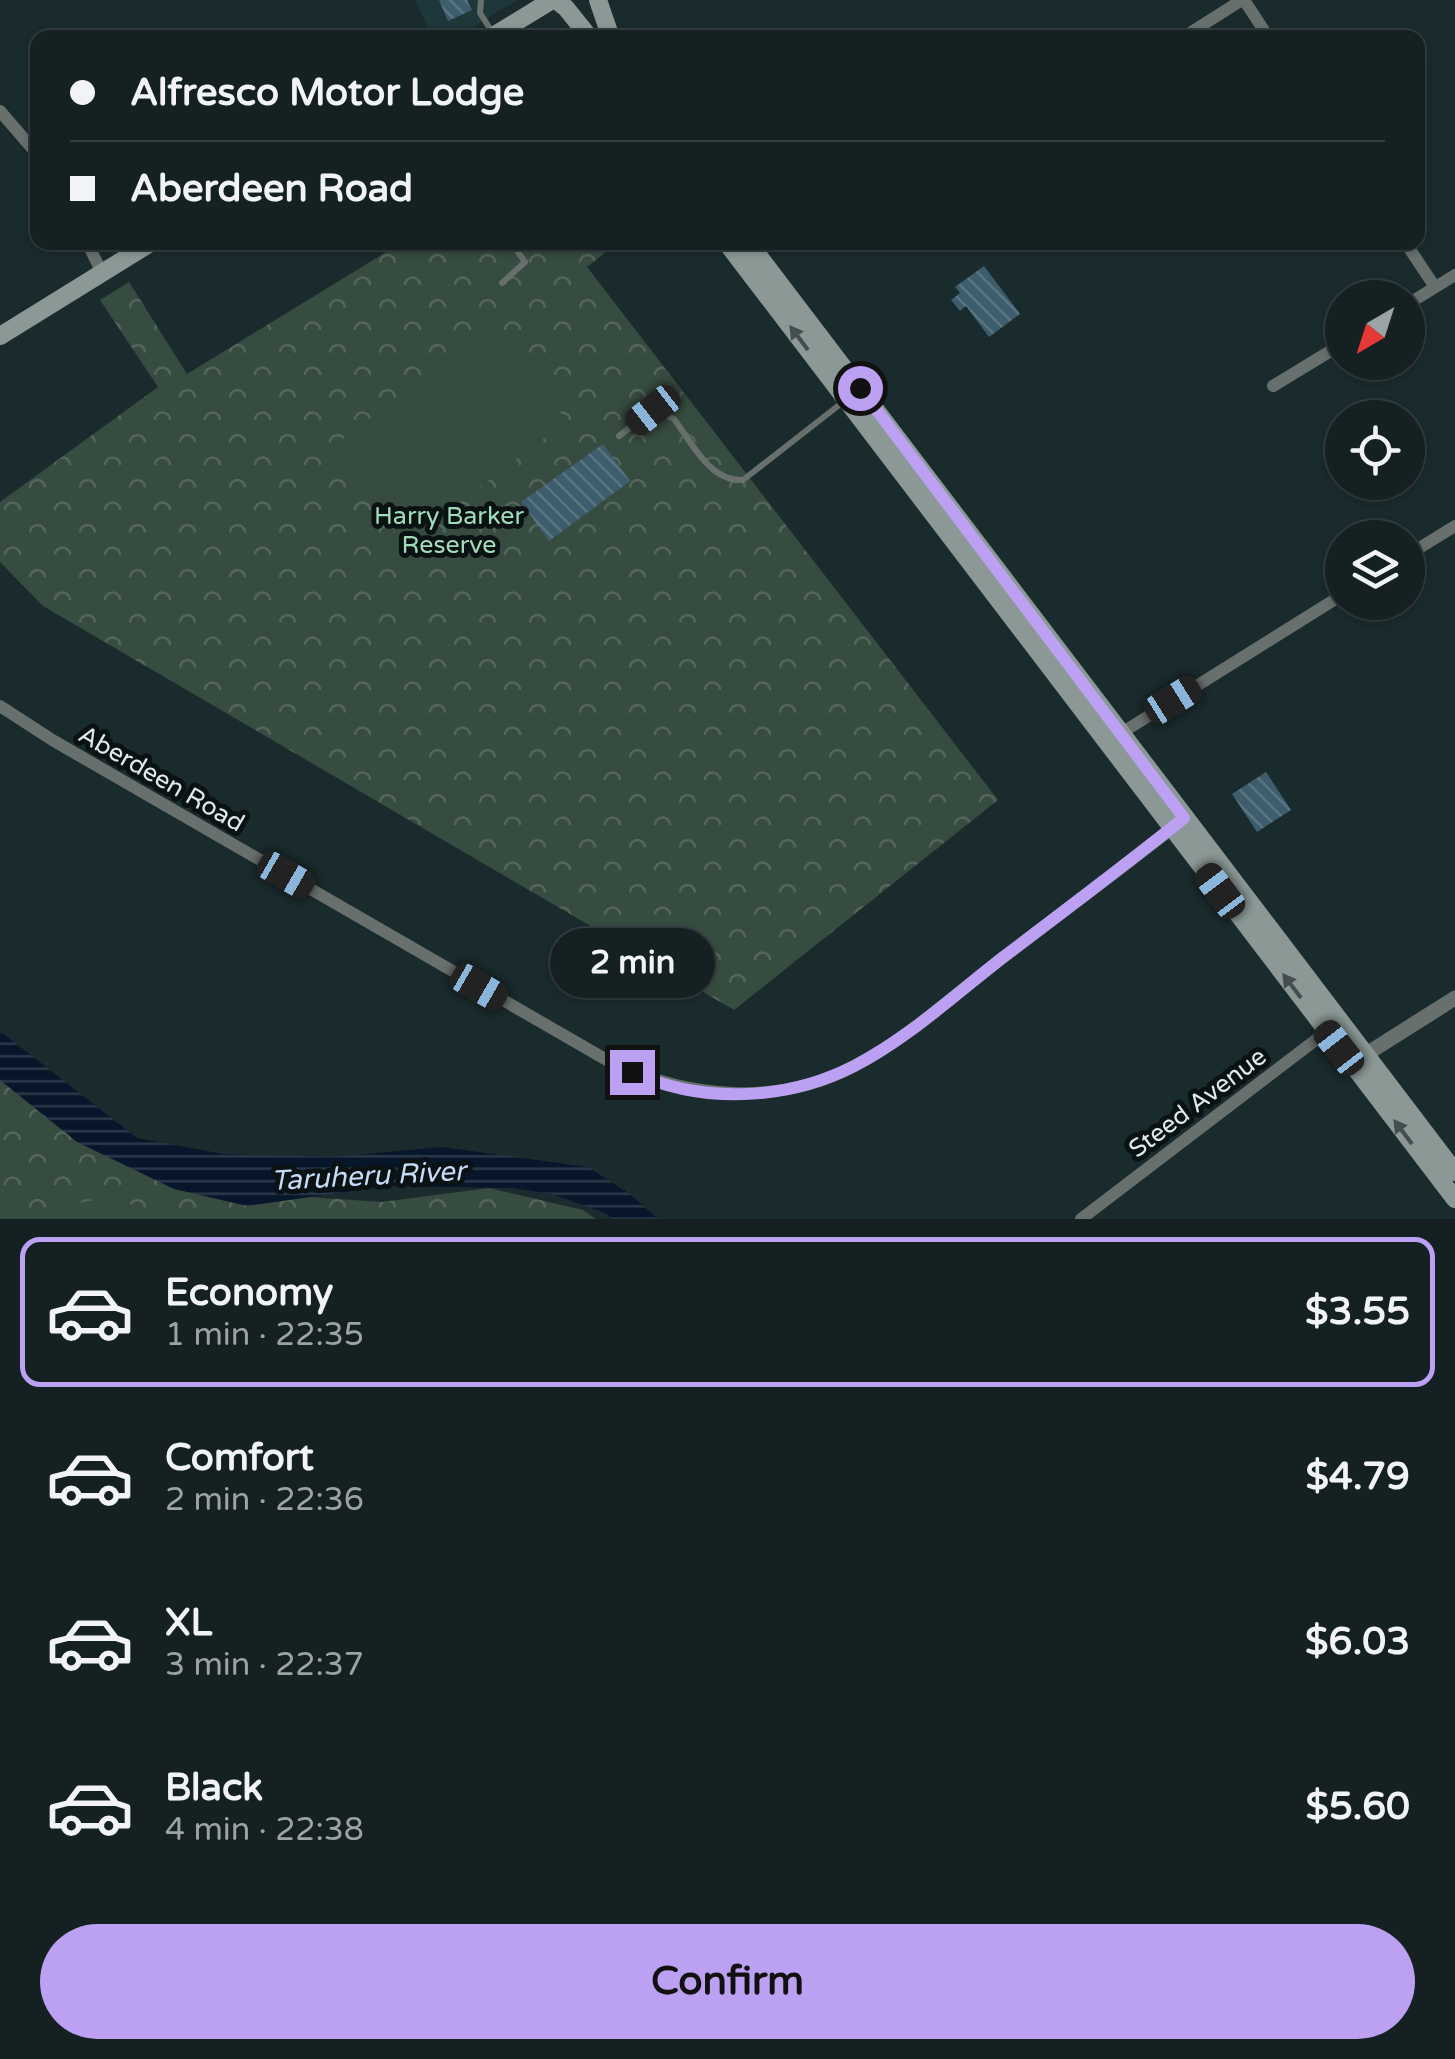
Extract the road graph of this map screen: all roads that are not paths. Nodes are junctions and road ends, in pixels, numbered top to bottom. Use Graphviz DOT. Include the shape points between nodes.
graph roads {
  1 [pos="481,0"];
  2 [pos="587,0"];
  3 [pos="598,0"];
  4 [pos="1243,0"];
  5 [pos="558,3"];
  6 [pos="489,30"];
  7 [pos="504,30"];
  8 [pos="583,30"];
  9 [pos="608,30"];
  10 [pos="1195,30"];
  11 [pos="1264,30"];
  12 [pos="0,111"];
  13 [pos="30,146"];
  14 [pos="90,250"];
  15 [pos="139,250"];
  16 [pos="517,250"];
  17 [pos="733,250"];
  18 [pos="754,250"];
  19 [pos="1410,250"];
  20 [pos="102,273"];
  21 [pos="1455,275"];
  22 [pos="502,282"];
  23 [pos="1435,287"];
  24 [pos="1425,293"];
  25 [pos="0,336"];
  26 [pos="1325,354"];
  27 [pos="1273,386"];
  28 [pos="853,394"];
  29 [pos="619,436"];
  30 [pos="1455,526"];
  31 [pos="1425,545"];
  32 [pos="1325,607"];
  33 [pos="0,706"];
  34 [pos="1114,738"];
  35 [pos="1179,823"];
  36 [pos="1455,998"];
  37 [pos="1334,1026"];
  38 [pos="1358,1059"];
  39 [pos="1455,1172"];
  40 [pos="1455,1200"];
  41 [pos="1082,1219"];
  1 -- 6 [label="lane"];
  2 -- 5 [label="main road" via="574,9"];
  3 -- 9 [label="main road"];
  4 -- 10 [label="street"];
  4 -- 11 [label="street"];
  5 -- 7 [label="main road"];
  5 -- 8 [label="main road"];
  12 -- 13 [label="street"];
  14 -- 20 [label="street"];
  15 -- 20 [label="main road"];
  16 -- 22 [label="lane" via="525,262"];
  28 -- 17 [label="main road, one-way"];
  18 -- 28 [label="main road"];
  19 -- 23 [label="street"];
  20 -- 25 [label="main road"];
  21 -- 23 [label="street"];
  23 -- 24 [label="street"];
  26 -- 27 [label="street"];
  28 -- 29 [label="lane" via="743,480 716,473 664,413 653,410"];
  28 -- 34 [label="main road"];
  30 -- 31 [label="street"];
  32 -- 34 [label="street"];
  33 -- 35 [label="street, Aberdeen Road" via="600,1056 651,1081 738,1095 808,1084 856,1066"];
  34 -- 35 [label="main road"];
  35 -- 37 [label="main road"];
  36 -- 38 [label="street"];
  37 -- 38 [label="main road"];
  37 -- 41 [label="street, Steed Avenue"];
  38 -- 39 [label="main road"];
  40 -- 38 [label="main road, one-way"];
}
